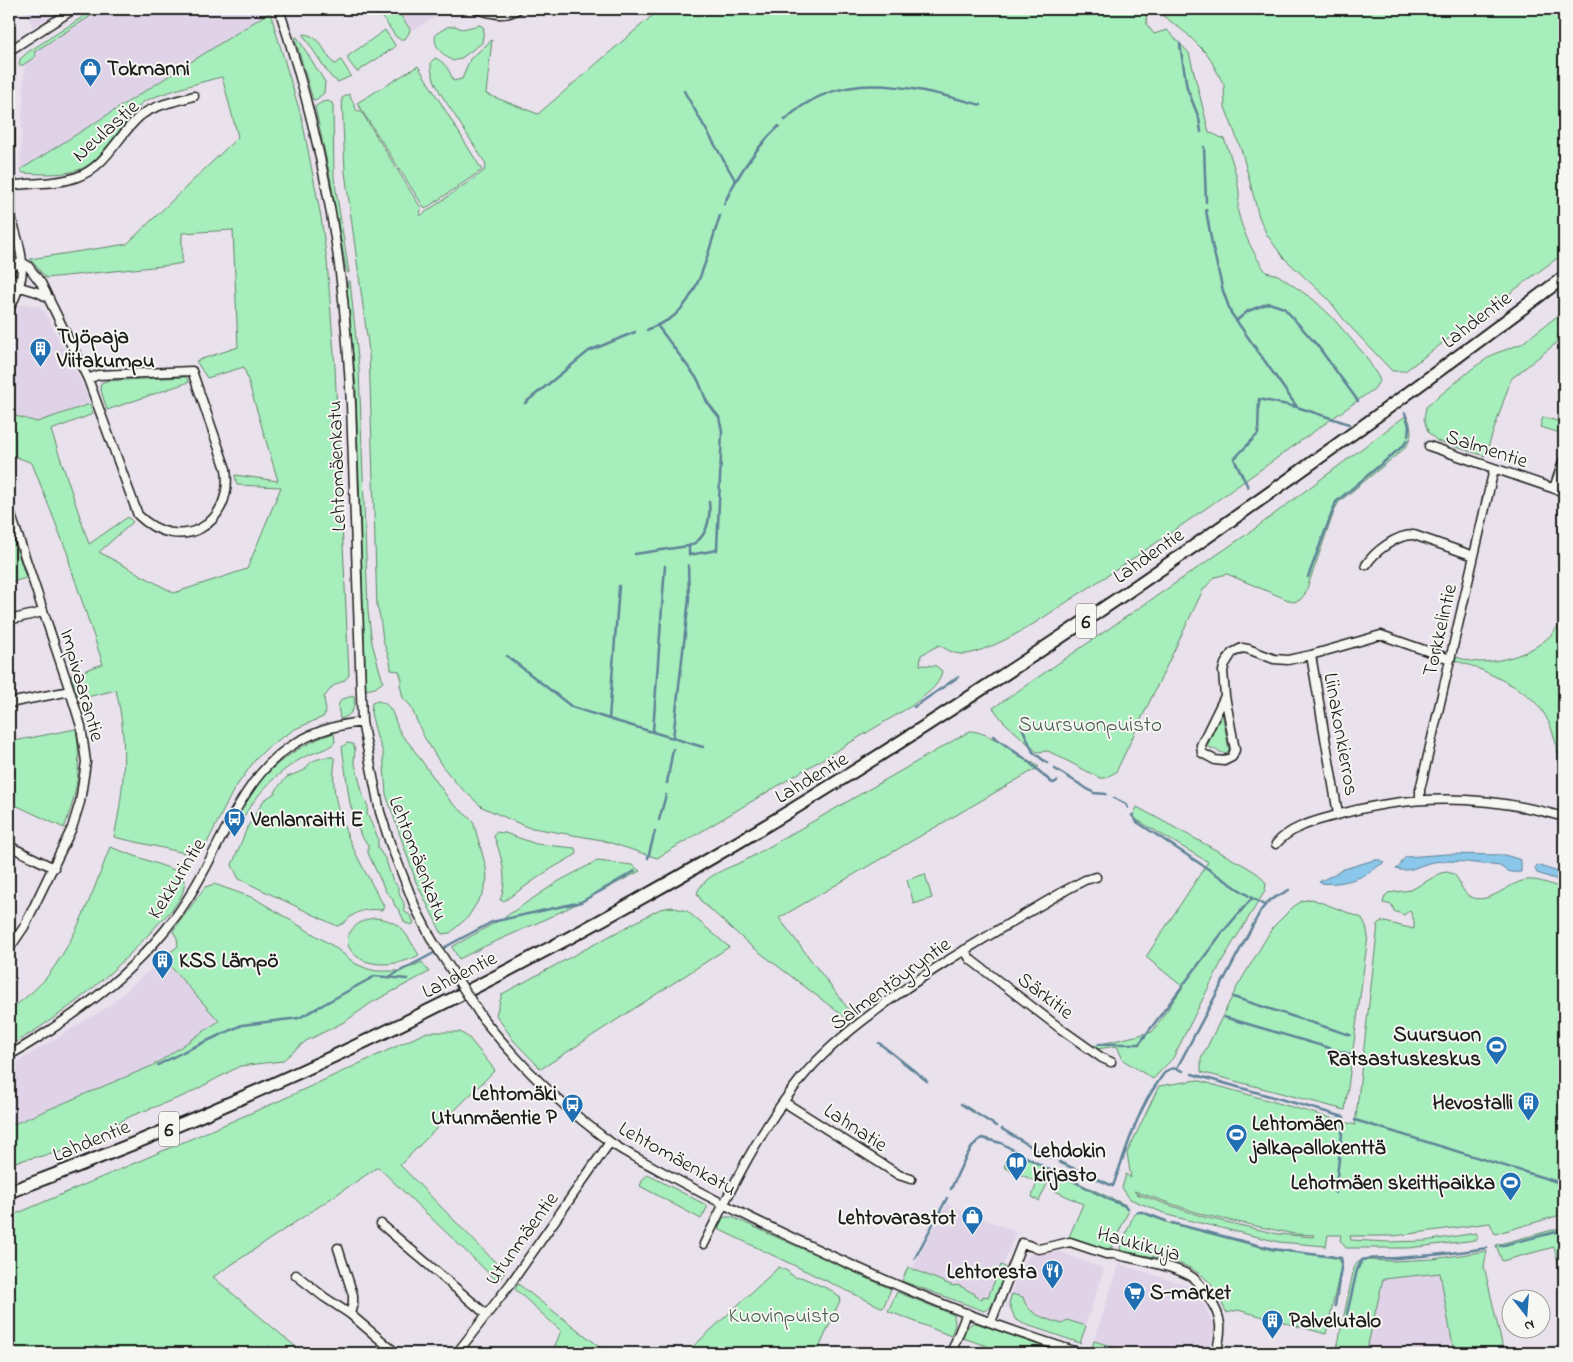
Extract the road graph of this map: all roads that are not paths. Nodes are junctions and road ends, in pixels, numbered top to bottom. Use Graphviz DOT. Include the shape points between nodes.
graph roads {
  1 [pos="74,9"];
  2 [pos="279,9"];
  3 [pos="476,9"];
  4 [pos="518,9"];
  5 [pos="9,51"];
  6 [pos="9,59"];
  7 [pos="9,75"];
  8 [pos="194,96"];
  9 [pos="9,186"];
  10 [pos="10,213"];
  11 [pos="9,250"];
  12 [pos="23,263"];
  13 [pos="9,269"];
  14 [pos="9,275"];
  15 [pos="1564,277"];
  16 [pos="20,287"];
  17 [pos="49,298"];
  18 [pos="9,309"];
  19 [pos="88,379"];
  20 [pos="1429,446"];
  21 [pos="1564,459"];
  22 [pos="1494,469"];
  23 [pos="1554,488"];
  24 [pos="1564,492"];
  25 [pos="9,509"];
  26 [pos="1474,556"];
  27 [pos="1366,565"];
  28 [pos="43,612"];
  29 [pos="9,620"];
  30 [pos="1311,655"];
  31 [pos="1450,659"];
  32 [pos="70,691"];
  33 [pos="1225,696"];
  34 [pos="9,703"];
  35 [pos="362,722"];
  36 [pos="1420,800"];
  37 [pos="1338,814"];
  38 [pos="1564,817"];
  39 [pos="1276,844"];
  40 [pos="9,846"];
  41 [pos="54,868"];
  42 [pos="1096,877"];
  43 [pos="12,938"];
  44 [pos="9,949"];
  45 [pos="964,950"];
  46 [pos="9,1055"];
  47 [pos="1111,1062"];
  48 [pos="784,1102"];
  49 [pos="610,1142"];
  50 [pos="911,1179"];
  51 [pos="9,1192"];
  52 [pos="723,1204"];
  53 [pos="381,1224"];
  54 [pos="704,1244"];
  55 [pos="338,1248"];
  56 [pos="296,1275"];
  57 [pos="967,1313"];
  58 [pos="350,1314"];
  59 [pos="487,1315"];
  60 [pos="991,1322"];
  61 [pos="396,1353"];
  62 [pos="457,1353"];
  63 [pos="951,1353"];
  64 [pos="1081,1353"];
  65 [pos="1216,1353"];
  1 -- 5 [label="street"];
  2 -- 35 [label="street, Lehtomäenkatu" via="317,142 341,278 351,396"];
  3 -- 4 [label="street" via="500,15"];
  6 -- 7 [label="street"];
  7 -- 9 [label="street"];
  8 -- 9 [label="street, Neulastie" via="140,116 106,156 86,173 65,180"];
  9 -- 10 [label="street"];
  10 -- 11 [label="street"];
  10 -- 12 [label="street"];
  12 -- 13 [label="street"];
  12 -- 16 [label="street"];
  12 -- 17 [label="street" via="35,274"];
  14 -- 16 [label="street"];
  15 -- 51 [label="highway, Lahdentie / 6" via="1282,486 1074,630 887,752 754,833 657,890 475,988 175,1126"];
  16 -- 17 [label="street"];
  16 -- 18 [label="street"];
  17 -- 19 [label="street"];
  19 -- 19 [label="street" via="138,515 153,527 172,534 194,531 210,522 224,503 228,479 192,371 98,375"];
  20 -- 22 [label="street, Salmentie"];
  21 -- 23 [label="street"];
  22 -- 23 [label="street, Salmentie"];
  22 -- 26 [label="street, Torkkelintie"];
  23 -- 24 [label="street, Salmentie"];
  25 -- 28 [label="street, Impivaarantie"];
  26 -- 27 [label="street" via="1408,535 1372,556"];
  26 -- 31 [label="street, Torkkelintie"];
  28 -- 29 [label="street"];
  28 -- 32 [label="street, Impivaarantie"];
  30 -- 31 [label="street, Liinakonkierros" via="1381,635"];
  30 -- 33 [label="street" via="1280,660 1248,648 1237,650 1225,664"];
  30 -- 37 [label="street, Liinakonkierros"];
  31 -- 36 [label="street, Torkkelintie"];
  32 -- 34 [label="street"];
  32 -- 41 [label="street, Impivaarantie" via="83,737 85,772 72,828"];
  33 -- 33 [label="street" via="1201,745 1206,756 1224,762 1232,757 1235,750"];
  35 -- 46 [label="street, Kekkurintie" via="332,726 308,735 270,763 245,794 190,896 157,939 76,1013"];
  35 -- 49 [label="street, Lehtomäenkatu, bridge" via="380,812 390,844 432,940 483,1019 512,1053 537,1080"];
  36 -- 37 [label="street"];
  36 -- 38 [label="street" via="1488,801"];
  37 -- 39 [label="street" via="1296,829"];
  40 -- 41 [label="street"];
  41 -- 43 [label="street, Impivaarantie" via="24,927"];
  42 -- 45 [label="street, Salmentöyryntie" via="1066,890"];
  43 -- 44 [label="street, Impivaarantie"];
  45 -- 47 [label="street, Särkitie" via="971,960 1056,1025"];
  45 -- 48 [label="street, Salmentöyryntie" via="917,980 846,1034 800,1080"];
  48 -- 50 [label="street, Lahnatie" via="899,1175"];
  48 -- 52 [label="street, Salmentöyryntie" via="743,1165"];
  49 -- 52 [label="street, Lehtomäenkatu"];
  49 -- 59 [label="street, Utunmäentie"];
  52 -- 54 [label="street, Salmentöyryntie"];
  52 -- 57 [label="street, Lehtomäenkatu" via="890,1283"];
  53 -- 59 [label="street"];
  55 -- 58 [label="street" via="353,1295"];
  56 -- 58 [label="street"];
  57 -- 60 [label="street, Lehtomäenkatu"];
  57 -- 63 [label="street"];
  58 -- 61 [label="street"];
  59 -- 62 [label="street, Utunmäentie"];
  60 -- 64 [label="street, Lehtomäenkatu"];
  60 -- 65 [label="street, Haukikuja" via="1022,1243 1039,1249 1070,1242 1106,1254 1172,1268 1191,1276 1213,1303 1219,1317 1221,1333"];
}
